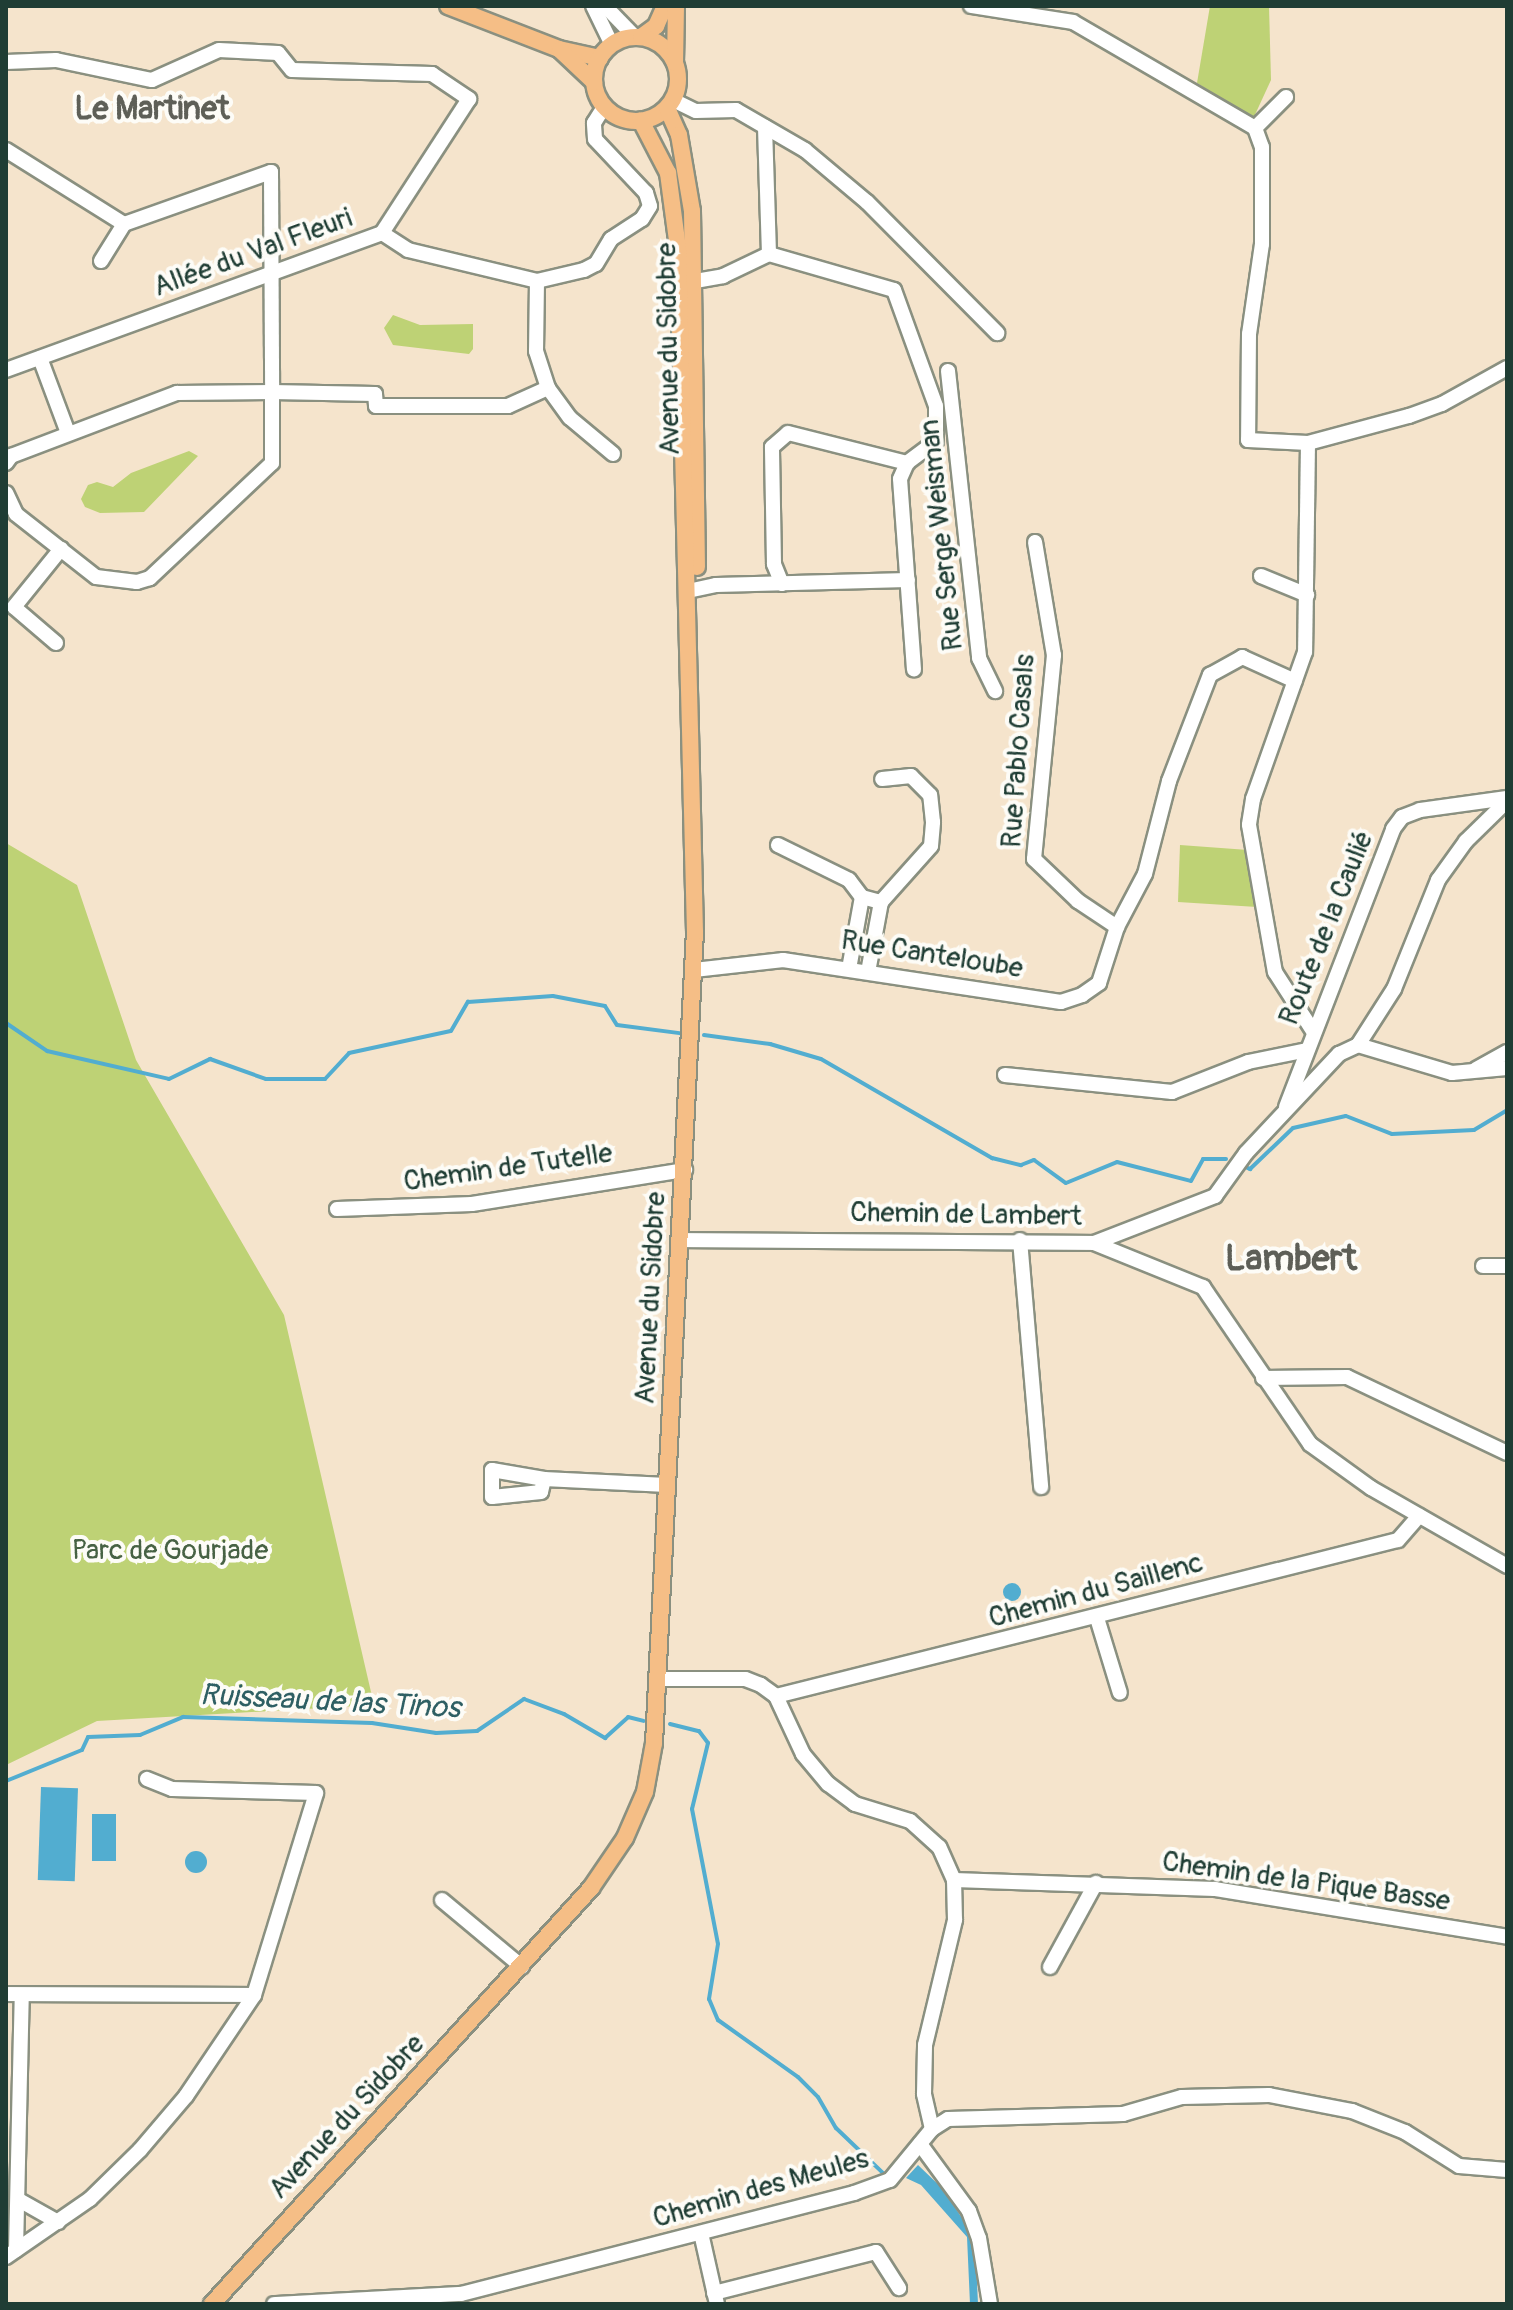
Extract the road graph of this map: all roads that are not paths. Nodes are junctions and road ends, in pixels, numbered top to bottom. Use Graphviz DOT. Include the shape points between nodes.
graph roads {
  1 [pos="448,6"];
  2 [pos="593,6"];
  3 [pos="605,6"];
  4 [pos="665,6"];
  5 [pos="676,6"];
  6 [pos="971,6"];
  7 [pos="638,37"];
  8 [pos="612,45"];
  9 [pos="559,49"];
  10 [pos="600,58"];
  11 [pos="6,62"];
  12 [pos="675,63"];
  13 [pos="594,82"];
  14 [pos="1286,97"];
  15 [pos="670,104"];
  16 [pos="604,107"];
  17 [pos="641,121"];
  18 [pos="765,127"];
  19 [pos="1255,128"];
  20 [pos="6,150"];
  21 [pos="124,224"];
  22 [pos="382,233"];
  23 [pos="769,254"];
  24 [pos="101,261"];
  25 [pos="271,274"];
  26 [pos="537,281"];
  27 [pos="687,282"];
  28 [pos="997,333"];
  29 [pos="40,358"];
  30 [pos="1507,368"];
  31 [pos="6,370"];
  32 [pos="948,371"];
  33 [pos="548,388"];
  34 [pos="274,391"];
  35 [pos="68,433"];
  36 [pos="936,441"];
  37 [pos="1308,443"];
  38 [pos="958,450"];
  39 [pos="613,454"];
  40 [pos="6,463"];
  41 [pos="907,463"];
  42 [pos="6,493"];
  43 [pos="1035,542"];
  44 [pos="61,549"];
  45 [pos="1261,576"];
  46 [pos="908,580"];
  47 [pos="782,584"];
  48 [pos="688,591"];
  49 [pos="1307,595"];
  50 [pos="56,643"];
  51 [pos="914,669"];
  52 [pos="1295,681"];
  53 [pos="995,691"];
  54 [pos="882,779"];
  55 [pos="1507,799"];
  56 [pos="778,845"];
  57 [pos="862,897"];
  58 [pos="881,902"];
  59 [pos="1117,927"];
  60 [pos="849,969"];
  61 [pos="694,970"];
  62 [pos="868,972"];
  63 [pos="1313,1031"];
  64 [pos="1358,1045"];
  65 [pos="1307,1050"];
  66 [pos="1507,1052"];
  67 [pos="1507,1068"];
  68 [pos="1472,1071"];
  69 [pos="1005,1075"];
  70 [pos="1284,1115"];
  71 [pos="685,1170"];
  72 [pos="337,1209"];
  73 [pos="679,1240"];
  74 [pos="1020,1240"];
  75 [pos="1094,1243"];
  76 [pos="1483,1266"];
  77 [pos="1507,1266"];
  78 [pos="1263,1378"];
  79 [pos="1507,1453"];
  80 [pos="544,1479"];
  81 [pos="667,1485"];
  82 [pos="1041,1487"];
  83 [pos="1419,1516"];
  84 [pos="1507,1566"];
  85 [pos="1097,1618"];
  86 [pos="656,1679"];
  87 [pos="1120,1693"];
  88 [pos="776,1696"];
  89 [pos="147,1779"];
  90 [pos="954,1880"];
  91 [pos="1096,1883"];
  92 [pos="442,1900"];
  93 [pos="1507,1937"];
  94 [pos="522,1967"];
  95 [pos="1050,1967"];
  96 [pos="6,1994"];
  97 [pos="22,1995"];
  98 [pos="254,1995"];
  99 [pos="22,2019"];
  100 [pos="6,2020"];
  101 [pos="932,2129"];
  102 [pos="920,2144"];
  103 [pos="1507,2170"];
  104 [pos="19,2200"];
  105 [pos="58,2222"];
  106 [pos="701,2233"];
  107 [pos="11,2254"];
  108 [pos="899,2288"];
  109 [pos="715,2299"];
  110 [pos="221,2301"];
  111 [pos="274,2304"];
  112 [pos="990,2304"];
  1 -- 9 [label="main road"];
  2 -- 8 [label="street"];
  3 -- 7 [label="street"];
  4 -- 7 [label="main road" via="656,26"];
  5 -- 12 [label="main road"];
  6 -- 19 [label="street" via="1073,22"];
  7 -- 8 [label="main road"];
  7 -- 12 [label="main road" via="662,45"];
  8 -- 10 [label="main road"];
  9 -- 10 [label="main road"];
  9 -- 13 [label="main road"];
  10 -- 13 [label="main road"];
  11 -- 22 [label="street" via="56,60 152,80 219,50 278,53 292,70 432,74 469,99"];
  12 -- 15 [label="main road"];
  13 -- 16 [label="main road"];
  14 -- 19 [label="street"];
  15 -- 17 [label="main road"];
  15 -- 18 [label="street" via="696,111 736,110"];
  15 -- 27 [label="main road, Avenue du Sidobre" via="685,163"];
  16 -- 17 [label="main road" via="627,121"];
  16 -- 26 [label="street, Allée du Val Fleuri" via="594,123 595,139 646,193 650,206 642,219 611,239 596,264"];
  17 -- 27 [label="main road, Avenue du Sidobre" via="668,173"];
  18 -- 23 [label="street"];
  18 -- 28 [label="street" via="805,150 867,202"];
  19 -- 37 [label="street" via="1262,147 1262,244 1249,334 1248,440"];
  20 -- 21 [label="street"];
  21 -- 24 [label="street"];
  21 -- 25 [label="street" via="271,172"];
  22 -- 25 [label="street, Allée du Val Fleuri"];
  22 -- 26 [label="street, Allée du Val Fleuri" via="408,250"];
  23 -- 27 [label="street" via="723,276"];
  23 -- 36 [label="street" via="894,290 936,406"];
  25 -- 29 [label="street, Allée du Val Fleuri"];
  25 -- 34 [label="street"];
  26 -- 33 [label="street" via="536,351"];
  27 -- 48 [label="main road, Avenue du Sidobre"];
  29 -- 31 [label="street, Allée du Val Fleuri"];
  29 -- 35 [label="street"];
  30 -- 37 [label="street" via="1442,404"];
  32 -- 38 [label="street, Rue Serge Weisman"];
  33 -- 34 [label="street" via="508,406 376,406 375,394"];
  33 -- 39 [label="street" via="570,418"];
  34 -- 35 [label="street" via="177,393"];
  34 -- 44 [label="street" via="272,463 150,578 137,582 96,577"];
  35 -- 40 [label="street" via="11,456"];
  36 -- 38 [label="street"];
  36 -- 41 [label="street"];
  37 -- 49 [label="street"];
  38 -- 53 [label="street, Rue Serge Weisman" via="979,658"];
  41 -- 46 [label="street" via="900,479"];
  41 -- 47 [label="street" via="788,433 772,447 774,564"];
  42 -- 44 [label="street" via="16,514"];
  43 -- 59 [label="street, Rue Pablo Casals" via="1054,655 1034,859 1078,901"];
  44 -- 50 [label="street" via="14,607"];
  45 -- 49 [label="street"];
  46 -- 47 [label="street"];
  46 -- 51 [label="street"];
  47 -- 48 [label="street"];
  48 -- 61 [label="main road, Avenue du Sidobre"];
  49 -- 52 [label="street" via="1305,652"];
  52 -- 59 [label="street, Rue Canteloube" via="1242,657 1210,675 1169,781 1145,874"];
  52 -- 63 [label="street" via="1253,799 1249,825 1275,972"];
  54 -- 58 [label="street" via="911,776 930,795 933,822 931,846"];
  55 -- 63 [label="street, Route de la Caulié" via="1402,817"];
  55 -- 64 [label="street" via="1438,880 1394,989"];
  56 -- 57 [label="street" via="849,880"];
  57 -- 58 [label="street"];
  57 -- 60 [label="street"];
  58 -- 62 [label="street"];
  59 -- 62 [label="street, Rue Canteloube" via="1099,983 1061,1002"];
  60 -- 61 [label="street, Rue Canteloube" via="783,960"];
  60 -- 62 [label="street, Rue Canteloube"];
  61 -- 71 [label="main road, Avenue du Sidobre"];
  63 -- 65 [label="street, Route de la Caulié"];
  64 -- 68 [label="street" via="1452,1073"];
  64 -- 70 [label="street, Chemin de Lambert" via="1339,1054"];
  65 -- 69 [label="street" via="1248,1062 1172,1092"];
  65 -- 70 [label="street, Route de la Caulié"];
  66 -- 68 [label="street"];
  67 -- 68 [label="street"];
  70 -- 75 [label="street, Chemin de Lambert" via="1246,1153 1215,1196"];
  71 -- 72 [label="street, Chemin de Tutelle" via="472,1204"];
  71 -- 73 [label="main road, Avenue du Sidobre"];
  73 -- 74 [label="street, Chemin de Lambert"];
  73 -- 81 [label="main road, Avenue du Sidobre"];
  74 -- 75 [label="street, Chemin de Lambert"];
  74 -- 82 [label="street"];
  75 -- 78 [label="street" via="1203,1287"];
  76 -- 77 [label="street"];
  78 -- 79 [label="street" via="1347,1377"];
  78 -- 83 [label="street" via="1310,1444"];
  80 -- 81 [label="street"];
  81 -- 86 [label="main road, Avenue du Sidobre"];
  83 -- 84 [label="street"];
  83 -- 85 [label="street, Chemin du Saillenc" via="1398,1540"];
  85 -- 87 [label="street"];
  85 -- 88 [label="street, Chemin du Saillenc"];
  86 -- 88 [label="street" via="745,1679"];
  86 -- 94 [label="main road, Avenue du Sidobre" via="645,1792 625,1838 591,1888"];
  88 -- 90 [label="street" via="803,1754 828,1784 855,1804 910,1821 939,1847"];
  89 -- 98 [label="street" via="172,1789 316,1793"];
  90 -- 91 [label="street, Chemin de la Pique Basse"];
  90 -- 101 [label="street" via="955,1920 925,2045 924,2094"];
  91 -- 93 [label="street, Chemin de la Pique Basse" via="1215,1889"];
  91 -- 95 [label="street"];
  92 -- 94 [label="street"];
  94 -- 110 [label="main road, Avenue du Sidobre"];
  96 -- 97 [label="street"];
  97 -- 98 [label="street"];
  97 -- 99 [label="street"];
  98 -- 105 [label="street" via="186,2096 100,2189"];
  99 -- 100 [label="street"];
  99 -- 104 [label="street"];
  101 -- 102 [label="street, Chemin des Meules"];
  101 -- 103 [label="street" via="948,2119 1123,2114 1182,2097 1269,2095 1352,2111 1405,2132 1459,2166"];
  102 -- 106 [label="street, Chemin des Meules" via="890,2180"];
  102 -- 112 [label="street" via="969,2211"];
  104 -- 105 [label="street"];
  104 -- 107 [label="street"];
  105 -- 107 [label="street"];
  106 -- 109 [label="street"];
  106 -- 111 [label="street, Chemin des Meules" via="461,2294"];
  108 -- 109 [label="street" via="876,2252"];
}
